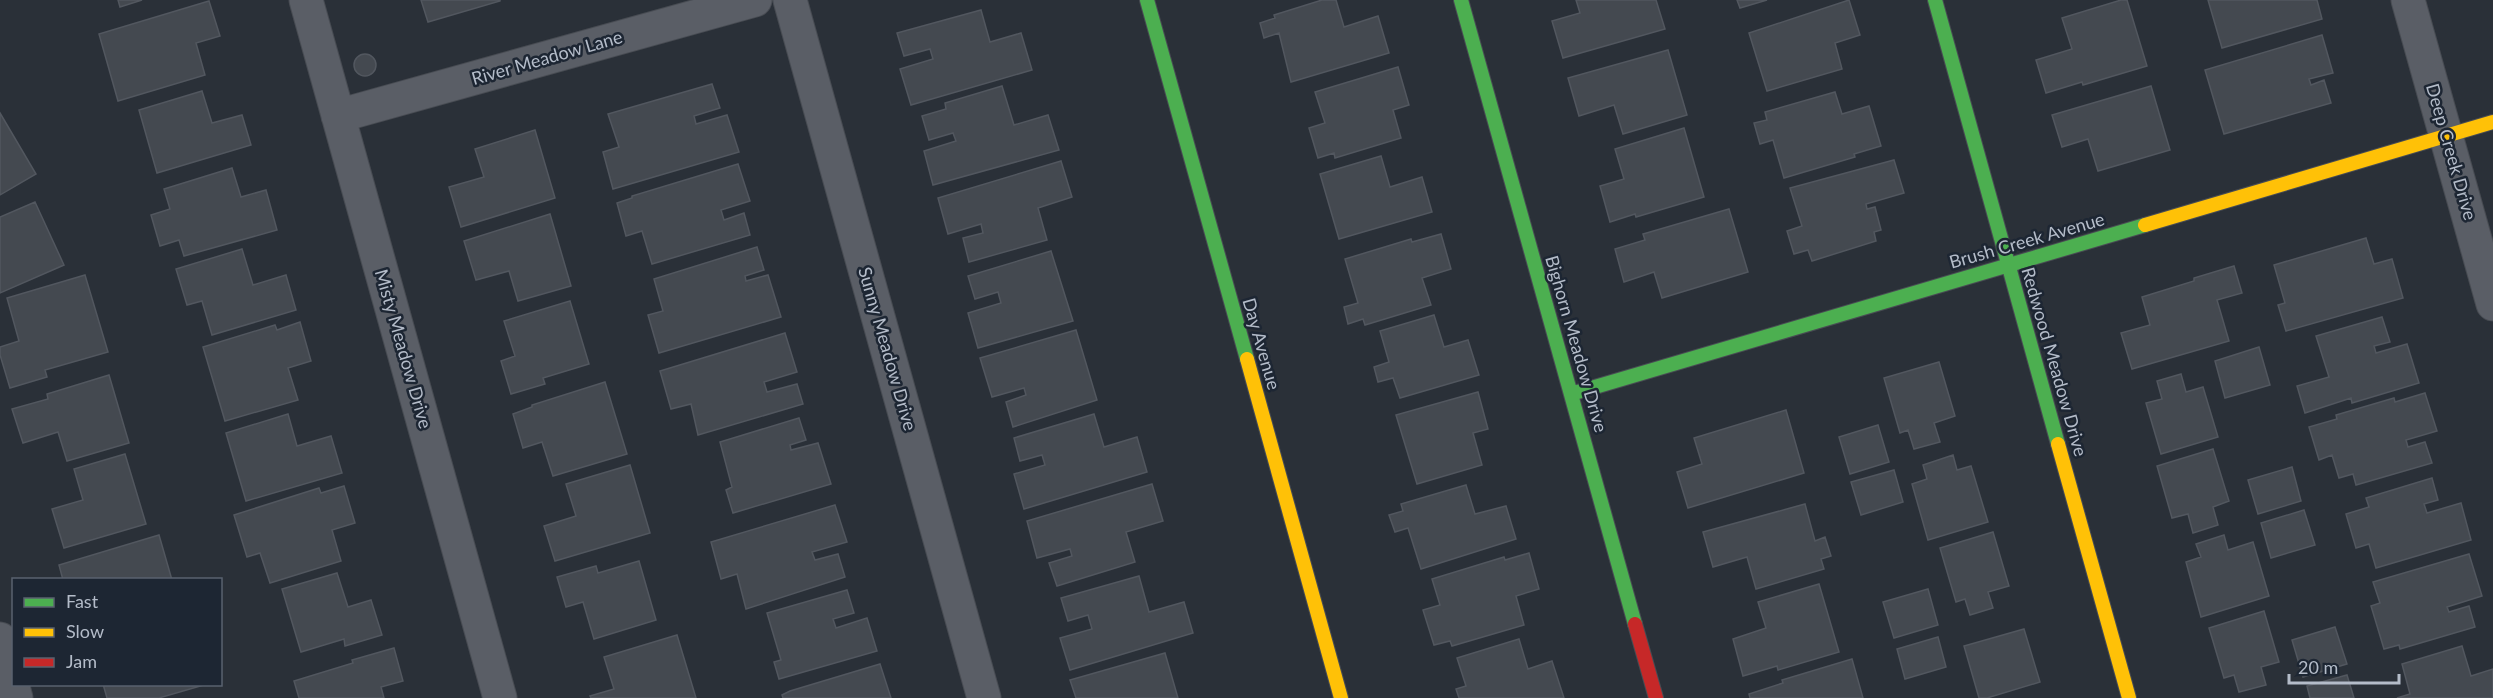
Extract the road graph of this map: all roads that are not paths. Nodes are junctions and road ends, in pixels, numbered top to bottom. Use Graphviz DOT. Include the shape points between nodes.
graph roads {
  1 [pos="306,0"];
  2 [pos="755,0"];
  3 [pos="790,0"];
  4 [pos="1147,0"];
  5 [pos="1461,0"];
  6 [pos="1935,0"];
  7 [pos="2409,0"];
  8 [pos="338,116"];
  9 [pos="2493,122"];
  10 [pos="2446,136"];
  11 [pos="2008,265"];
  12 [pos="2493,304"];
  13 [pos="1571,394"];
  14 [pos="0,639"];
  15 [pos="12,683"];
  16 [pos="500,698"];
  17 [pos="984,698"];
  18 [pos="1341,698"];
  19 [pos="1656,698"];
  20 [pos="2129,698"];
  1 -- 8 [label="street, Misty Meadow Drive"];
  2 -- 8 [label="street, River Meadow Lane"];
  3 -- 17 [label="street, Sunny Meadow Drive"];
  4 -- 18 [label="street, Day Avenue"];
  5 -- 13 [label="street, Bighorn Meadow Drive"];
  6 -- 11 [label="street, Redwood Meadow Drive"];
  7 -- 10 [label="street, Deep Creek Drive"];
  8 -- 16 [label="street, Misty Meadow Drive"];
  9 -- 10 [label="street, Brush Creek Avenue"];
  10 -- 11 [label="street, Brush Creek Avenue"];
  10 -- 12 [label="street, Deep Creek Drive"];
  11 -- 13 [label="street, Brush Creek Avenue"];
  11 -- 20 [label="street, Redwood Meadow Drive"];
  13 -- 19 [label="street, Bighorn Meadow Drive"];
  14 -- 15 [label="street"];
}
